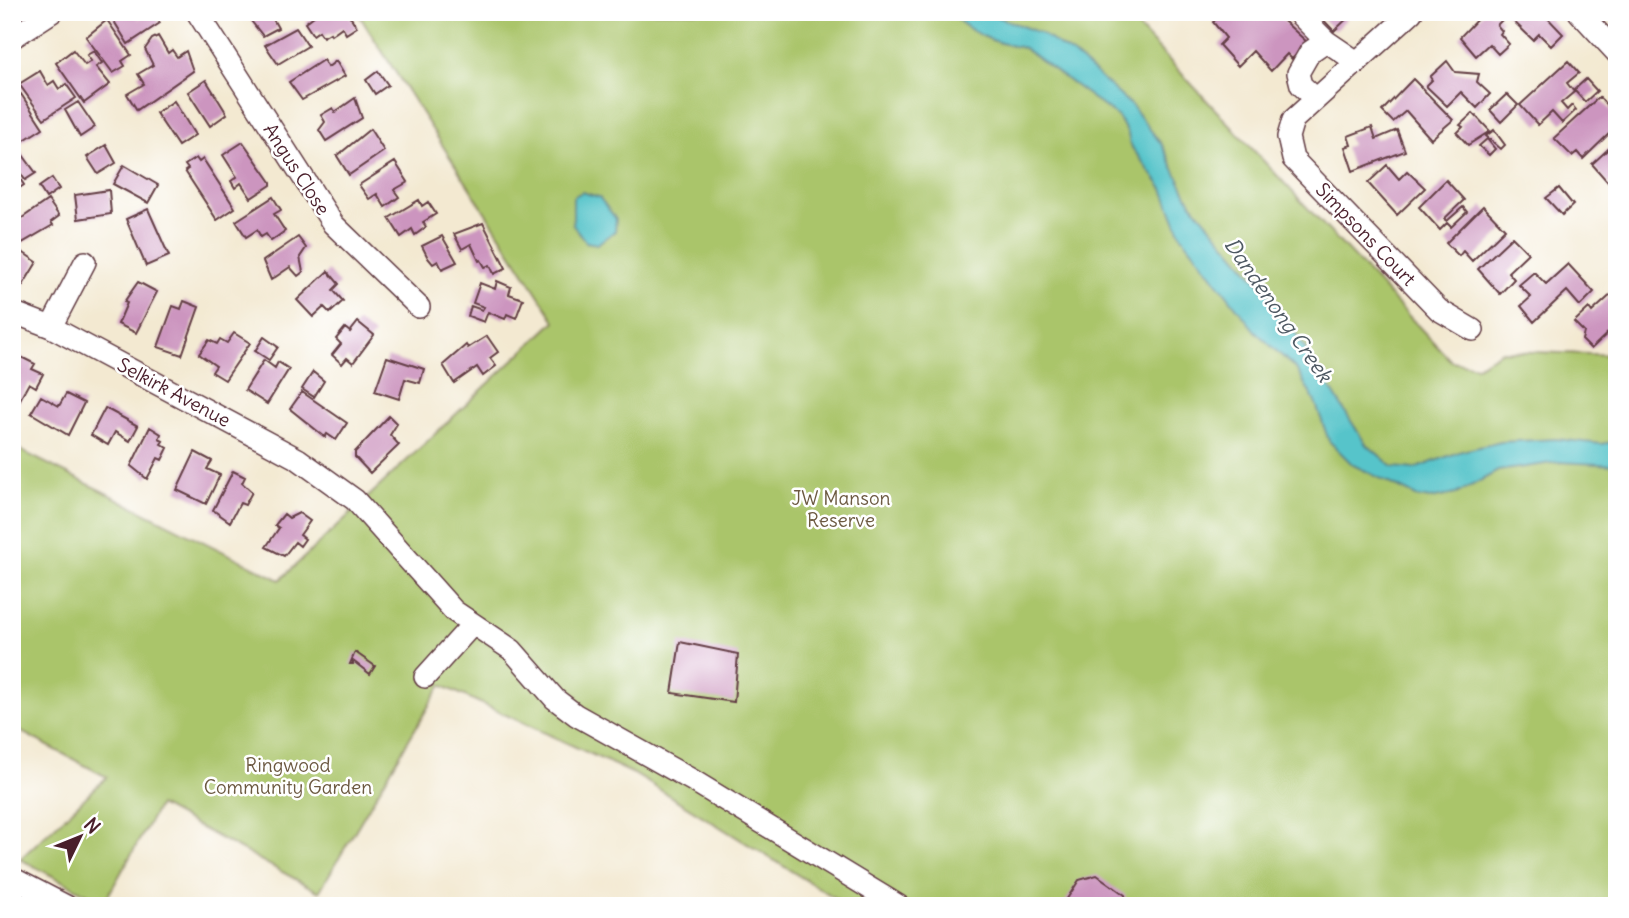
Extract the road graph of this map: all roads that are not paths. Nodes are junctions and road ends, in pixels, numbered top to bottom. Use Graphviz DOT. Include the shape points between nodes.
graph roads {
  1 [pos="197,12"];
  2 [pos="1297,12"];
  3 [pos="1412,12"];
  4 [pos="1579,12"];
  5 [pos="50,13"];
  6 [pos="12,38"];
  7 [pos="1326,41"];
  8 [pos="1617,53"];
  9 [pos="1357,62"];
  10 [pos="1316,99"];
  11 [pos="85,262"];
  12 [pos="419,307"];
  13 [pos="12,312"];
  14 [pos="51,327"];
  15 [pos="1473,330"];
  16 [pos="472,625"];
  17 [pos="425,677"];
  18 [pos="12,878"];
  19 [pos="66,906"];
  20 [pos="899,906"];
  1 -- 12 [label="street, Angus Close" via="333,224"];
  2 -- 7 [label="street"];
  3 -- 9 [label="street"];
  4 -- 8 [label="street"];
  5 -- 6 [label="street"];
  7 -- 9 [label="street"];
  7 -- 10 [label="street" via="1310,52 1298,73 1301,85"];
  9 -- 10 [label="street"];
  10 -- 15 [label="street, Simpsons Court" via="1293,120 1288,137 1293,159 1439,310"];
  11 -- 14 [label="street"];
  13 -- 14 [label="street, Selkirk Avenue"];
  14 -- 16 [label="street, Selkirk Avenue" via="280,449 329,482 358,518 385,537"];
  16 -- 17 [label="street"];
  16 -- 20 [label="street, Selkirk Avenue" via="512,650 555,699 586,722 692,780"];
  18 -- 19 [label="street"];
}
